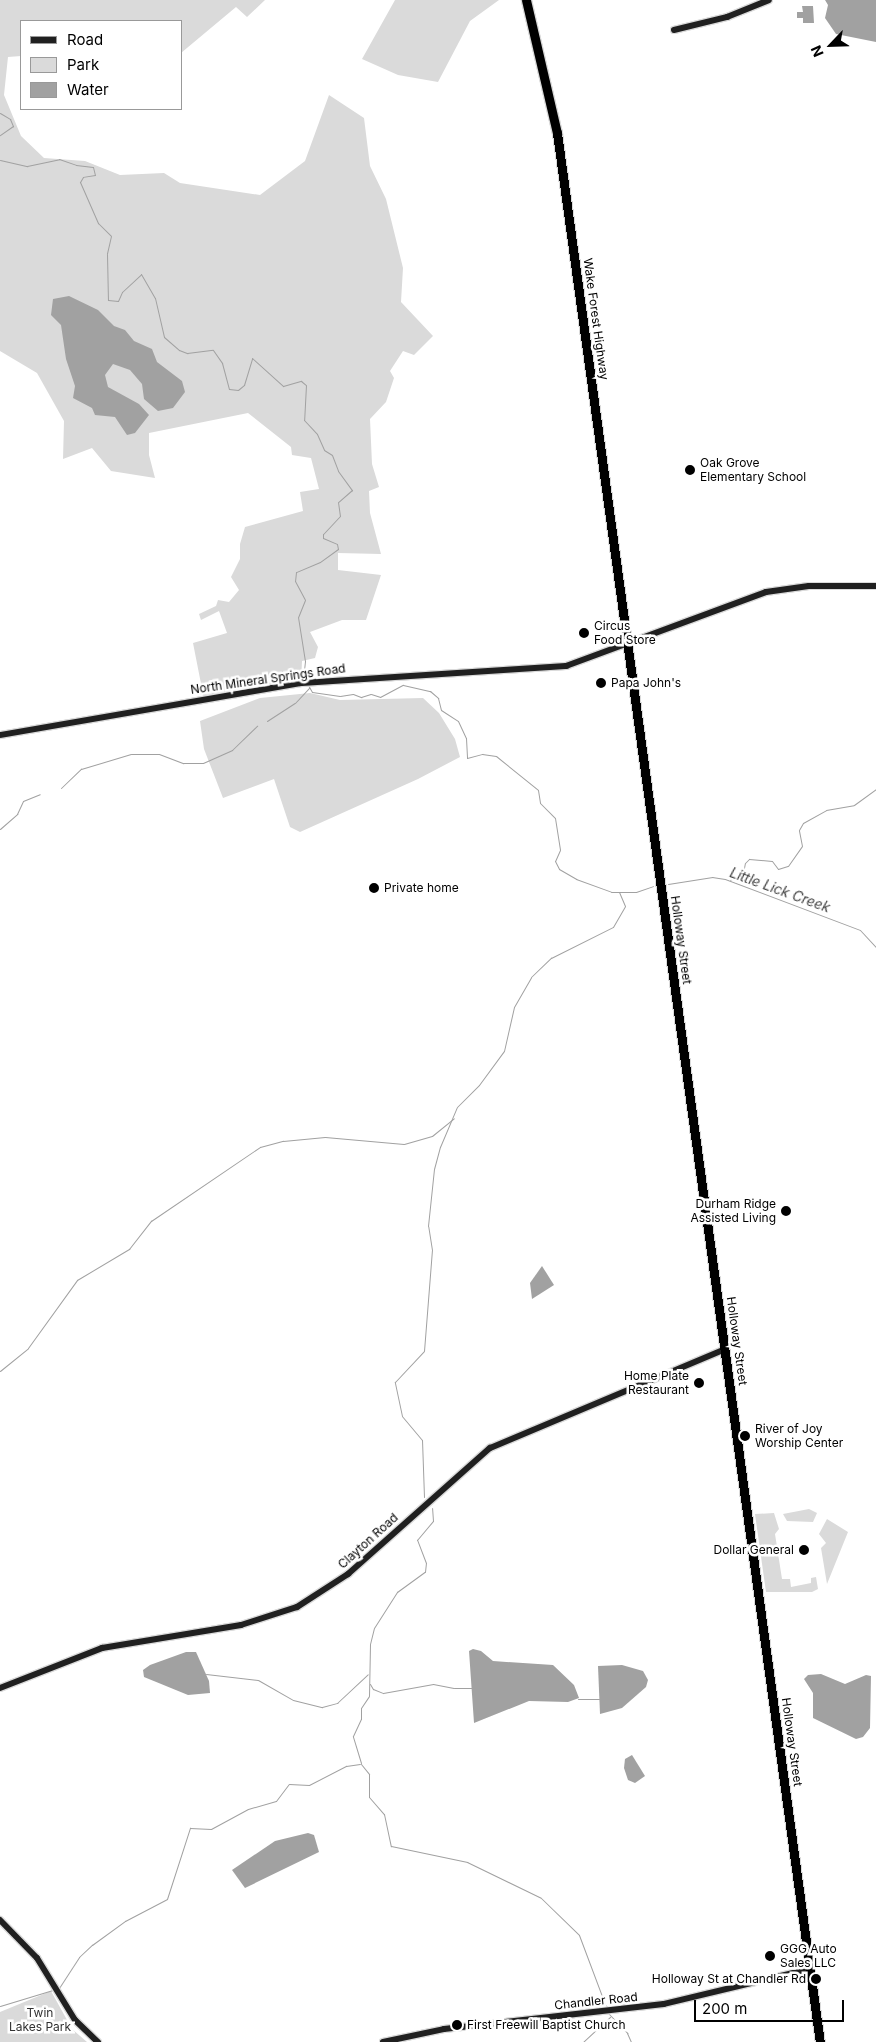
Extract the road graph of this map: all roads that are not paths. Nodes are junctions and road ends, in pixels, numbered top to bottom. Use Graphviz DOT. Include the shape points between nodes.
graph roads {
  1 [pos="526,0"];
  2 [pos="769,0"];
  3 [pos="674,30"];
  4 [pos="876,586"];
  5 [pos="627,643"];
  6 [pos="0,735"];
  7 [pos="725,1349"];
  8 [pos="0,1688"];
  9 [pos="0,1920"];
  10 [pos="810,1969"];
  11 [pos="98,2042"];
  12 [pos="383,2042"];
  13 [pos="820,2042"];
  1 -- 5 [label="highway, Wake Forest Highway" via="556,122"];
  2 -- 3 [label="street" via="727,18"];
  4 -- 5 [label="street, North Mineral Springs Road" via="776,589"];
  5 -- 6 [label="street, North Mineral Springs Road" via="560,667 301,683"];
  5 -- 7 [label="highway, Holloway Street"];
  7 -- 8 [label="street, Clayton Road" via="490,1448 348,1574 297,1607 240,1625 97,1649"];
  7 -- 10 [label="highway, Holloway Street"];
  9 -- 11 [label="street" via="37,1958 75,2020"];
  10 -- 12 [label="street, Chandler Road" via="664,2004 436,2030"];
  10 -- 13 [label="highway, Holloway Street"];
}
